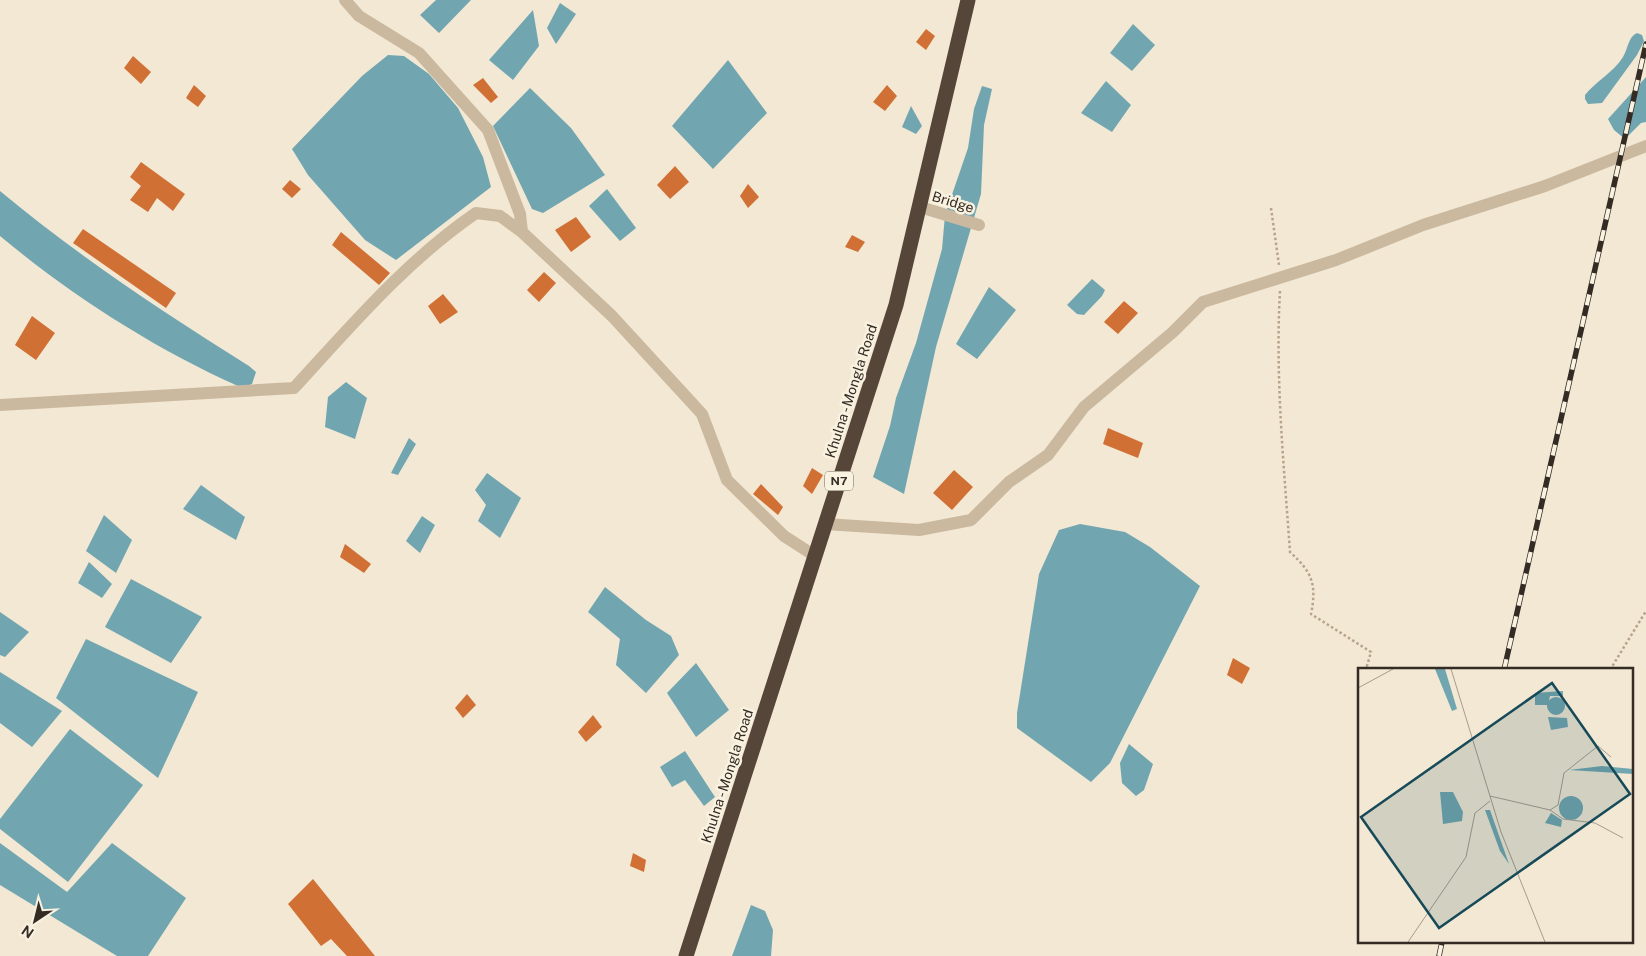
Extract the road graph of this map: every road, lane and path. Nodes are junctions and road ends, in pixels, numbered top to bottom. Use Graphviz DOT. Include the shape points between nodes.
graph roads {
  1 [pos="345,0"];
  2 [pos="968,0"];
  3 [pos="1646,146"];
  4 [pos="920,207"];
  5 [pos="1271,208"];
  6 [pos="979,225"];
  7 [pos="522,232"];
  8 [pos="1281,276"];
  9 [pos="0,406"];
  10 [pos="825,524"];
  11 [pos="815,556"];
  12 [pos="1646,612"];
  13 [pos="1370,668"];
  14 [pos="1611,668"];
  15 [pos="686,956"];
  1 -- 7 [label="street" via="359,16 418,53 488,130 520,214"];
  2 -- 4 [label="highway, Khulna - Mongla Road / N7"];
  3 -- 8 [label="street" via="1545,186 1423,225 1336,260"];
  4 -- 6 [label="street, Bridge"];
  4 -- 10 [label="highway, Khulna - Mongla Road / N7" via="896,304"];
  5 -- 8 [label="path"];
  7 -- 9 [label="street" via="500,216 476,213 470,217 408,266 294,388"];
  7 -- 11 [label="street" via="612,316 702,414 726,480 784,536"];
  8 -- 10 [label="street" via="1203,302 1084,407 1048,455 1009,482 971,520 918,530"];
  8 -- 13 [label="path" via="1279,352 1290,552 1308,569 1313,583 1311,614 1371,652 1367,666"];
  10 -- 11 [label="highway, Khulna - Mongla Road / N7"];
  11 -- 15 [label="highway, Khulna - Mongla Road / N7"];
  12 -- 14 [label="path"];
}
